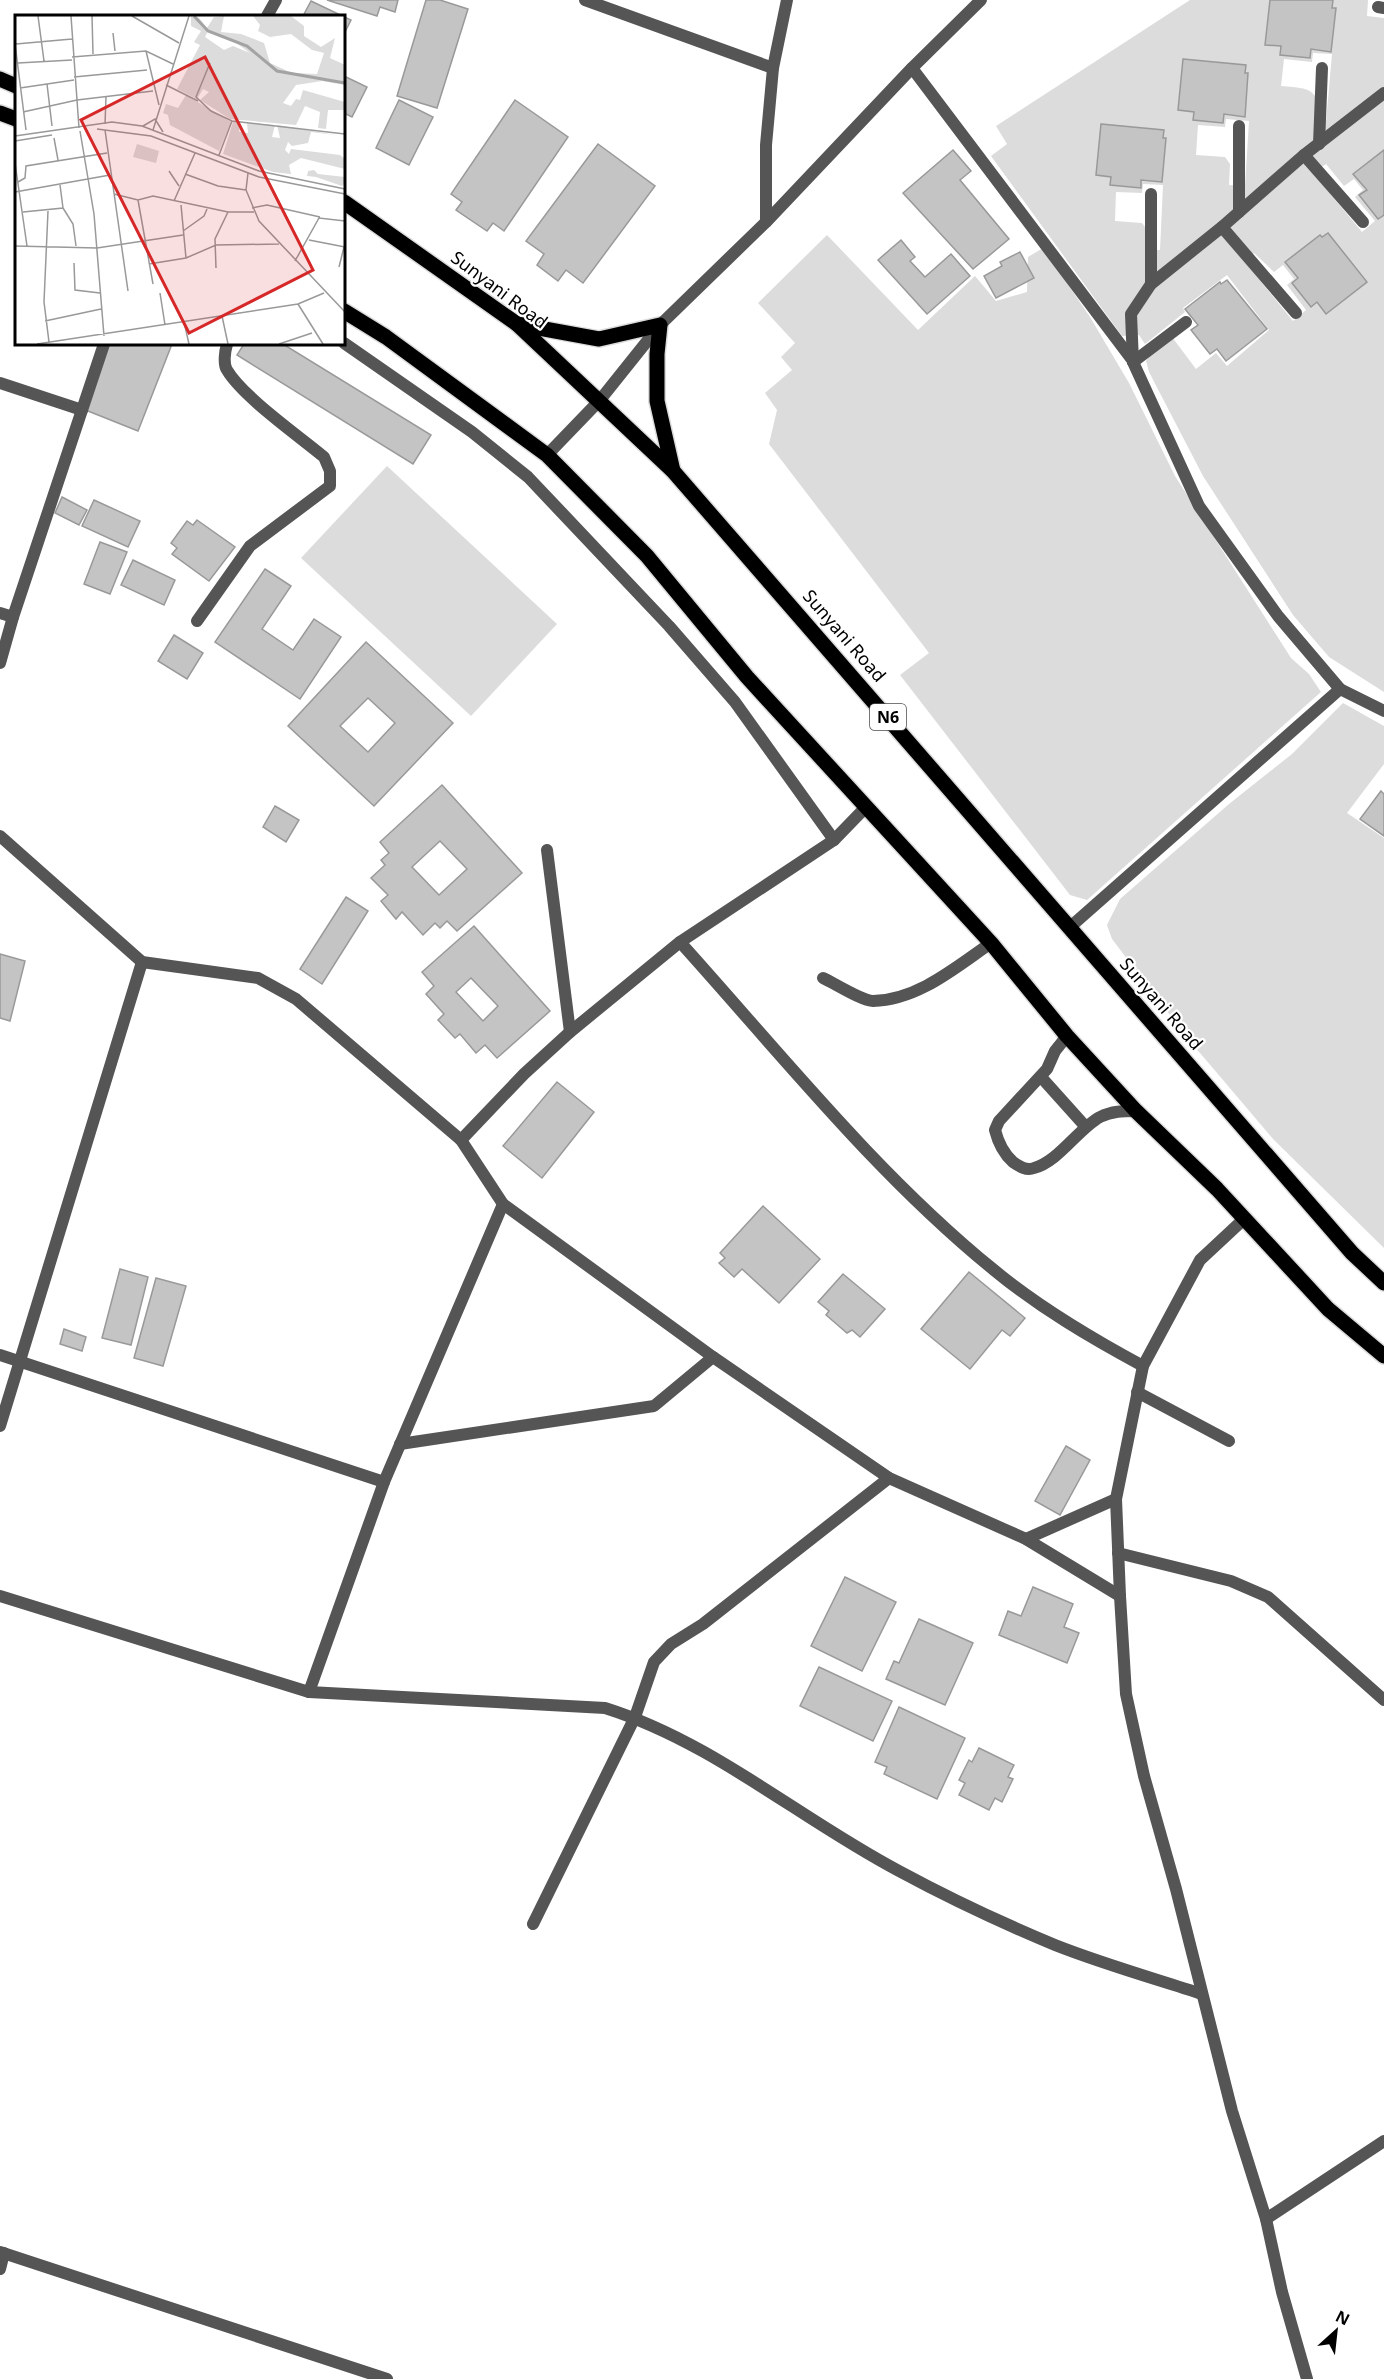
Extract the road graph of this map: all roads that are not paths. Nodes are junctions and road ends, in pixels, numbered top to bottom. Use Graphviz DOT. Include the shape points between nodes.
graph roads {
  1 [pos="276,0"];
  2 [pos="585,0"];
  3 [pos="787,0"];
  4 [pos="981,0"];
  5 [pos="268,15"];
  6 [pos="773,68"];
  7 [pos="912,68"];
  8 [pos="1322,68"];
  9 [pos="0,80"];
  10 [pos="15,86"];
  11 [pos="1384,93"];
  12 [pos="0,113"];
  13 [pos="15,119"];
  14 [pos="1239,126"];
  15 [pos="1319,144"];
  16 [pos="1304,155"];
  17 [pos="1151,194"];
  18 [pos="345,203"];
  19 [pos="1239,212"];
  20 [pos="766,222"];
  21 [pos="1363,222"];
  22 [pos="1222,227"];
  23 [pos="1151,285"];
  24 [pos="345,312"];
  25 [pos="1296,313"];
  26 [pos="1186,322"];
  27 [pos="517,324"];
  28 [pos="660,325"];
  29 [pos="345,344"];
  30 [pos="104,345"];
  31 [pos="227,345"];
  32 [pos="1133,362"];
  33 [pos="0,383"];
  34 [pos="600,400"];
  35 [pos="82,410"];
  36 [pos="547,455"];
  37 [pos="673,471"];
  38 [pos="0,613"];
  39 [pos="13,617"];
  40 [pos="197,621"];
  41 [pos="0,663"];
  42 [pos="1340,689"];
  43 [pos="1384,711"];
  44 [pos="866,808"];
  45 [pos="0,836"];
  46 [pos="834,840"];
  47 [pos="547,850"];
  48 [pos="1069,928"];
  49 [pos="680,942"];
  50 [pos="991,943"];
  51 [pos="142,962"];
  52 [pos="823,978"];
  53 [pos="570,1032"];
  54 [pos="1067,1036"];
  55 [pos="1041,1077"];
  56 [pos="1136,1111"];
  57 [pos="1085,1126"];
  58 [pos="461,1140"];
  59 [pos="503,1204"];
  60 [pos="1244,1219"];
  61 [pos="1384,1283"];
  62 [pos="0,1355"];
  63 [pos="1384,1356"];
  64 [pos="713,1357"];
  65 [pos="19,1360"];
  66 [pos="1143,1366"];
  67 [pos="1137,1392"];
  68 [pos="0,1426"];
  69 [pos="1229,1441"];
  70 [pos="400,1444"];
  71 [pos="889,1478"];
  72 [pos="384,1482"];
  73 [pos="1116,1499"];
  74 [pos="1026,1539"];
  75 [pos="1118,1553"];
  76 [pos="0,1596"];
  77 [pos="1120,1596"];
  78 [pos="309,1692"];
  79 [pos="1384,1700"];
  80 [pos="635,1717"];
  81 [pos="533,1924"];
  82 [pos="1202,1995"];
  83 [pos="1384,2141"];
  84 [pos="1266,2219"];
  85 [pos="2,2253"];
  86 [pos="0,2269"];
  87 [pos="366,2376"];
  88 [pos="387,2379"];
  89 [pos="1307,2379"];
  1 -- 5 [label="street"];
  2 -- 6 [label="street"];
  3 -- 6 [label="street"];
  4 -- 7 [label="street"];
  6 -- 20 [label="street" via="766,145"];
  7 -- 20 [label="street"];
  7 -- 32 [label="street"];
  8 -- 15 [label="street"];
  9 -- 10 [label="main road"];
  11 -- 15 [label="street"];
  12 -- 13 [label="main road"];
  14 -- 19 [label="street"];
  15 -- 16 [label="street"];
  16 -- 19 [label="street"];
  16 -- 21 [label="street"];
  17 -- 23 [label="street"];
  18 -- 27 [label="main road, Sunyani Road / N6"];
  19 -- 22 [label="street"];
  20 -- 28 [label="street"];
  22 -- 23 [label="street"];
  22 -- 25 [label="street"];
  23 -- 32 [label="street" via="1131,314"];
  24 -- 36 [label="main road" via="386,337"];
  26 -- 32 [label="street"];
  27 -- 28 [label="main road" via="599,339"];
  27 -- 34 [label="main road, Sunyani Road / N6"];
  28 -- 34 [label="street"];
  28 -- 37 [label="main road" via="657,401"];
  29 -- 46 [label="street" via="472,432 528,477 735,702"];
  30 -- 35 [label="street"];
  31 -- 40 [label="street" via="226,369 244,390 324,457 330,471 330,486 250,546"];
  32 -- 42 [label="street" via="1199,506 1278,616"];
  33 -- 35 [label="street"];
  34 -- 36 [label="street"];
  34 -- 37 [label="main road, Sunyani Road / N6"];
  35 -- 39 [label="street"];
  36 -- 44 [label="main road" via="647,556 747,677"];
  37 -- 48 [label="main road, Sunyani Road / N6"];
  38 -- 39 [label="street"];
  39 -- 41 [label="street"];
  42 -- 43 [label="street"];
  42 -- 48 [label="street"];
  44 -- 46 [label="street"];
  44 -- 50 [label="main road"];
  45 -- 51 [label="street"];
  46 -- 49 [label="street"];
  47 -- 53 [label="street"];
  48 -- 61 [label="main road, Sunyani Road / N6" via="1352,1253"];
  49 -- 53 [label="street"];
  49 -- 66 [label="street" via="862,1145 920,1203 994,1270 1082,1333"];
  50 -- 52 [label="street" via="932,983 908,994 871,1001"];
  50 -- 54 [label="main road"];
  51 -- 58 [label="street" via="258,978 296,999"];
  51 -- 65 [label="street"];
  53 -- 58 [label="street"];
  54 -- 55 [label="street"];
  54 -- 56 [label="main road"];
  55 -- 57 [label="street"];
  55 -- 57 [label="street" via="995,1130 1008,1158 1021,1168 1034,1169"];
  56 -- 57 [label="street" via="1115,1111"];
  56 -- 60 [label="main road"];
  58 -- 59 [label="street"];
  59 -- 64 [label="street"];
  59 -- 70 [label="street"];
  60 -- 63 [label="main road" via="1329,1309"];
  60 -- 66 [label="street" via="1200,1260"];
  62 -- 65 [label="street"];
  64 -- 70 [label="street" via="654,1406"];
  64 -- 71 [label="street"];
  65 -- 68 [label="street"];
  65 -- 72 [label="street"];
  66 -- 67 [label="street"];
  67 -- 69 [label="street"];
  67 -- 73 [label="street"];
  70 -- 72 [label="street"];
  71 -- 74 [label="street"];
  71 -- 80 [label="street" via="671,1644 654,1662"];
  72 -- 78 [label="street"];
  73 -- 74 [label="street"];
  73 -- 75 [label="street"];
  74 -- 77 [label="street"];
  75 -- 77 [label="street"];
  75 -- 79 [label="street" via="1231,1581 1268,1597"];
  76 -- 78 [label="street"];
  77 -- 82 [label="street" via="1126,1694"];
  78 -- 80 [label="street" via="605,1708"];
  80 -- 81 [label="street"];
  80 -- 82 [label="street" via="708,1753 897,1871 1056,1945"];
  82 -- 84 [label="street" via="1232,2111"];
  83 -- 84 [label="street"];
  84 -- 89 [label="street"];
  85 -- 86 [label="street"];
  85 -- 87 [label="street"];
  87 -- 88 [label="street"];
}
